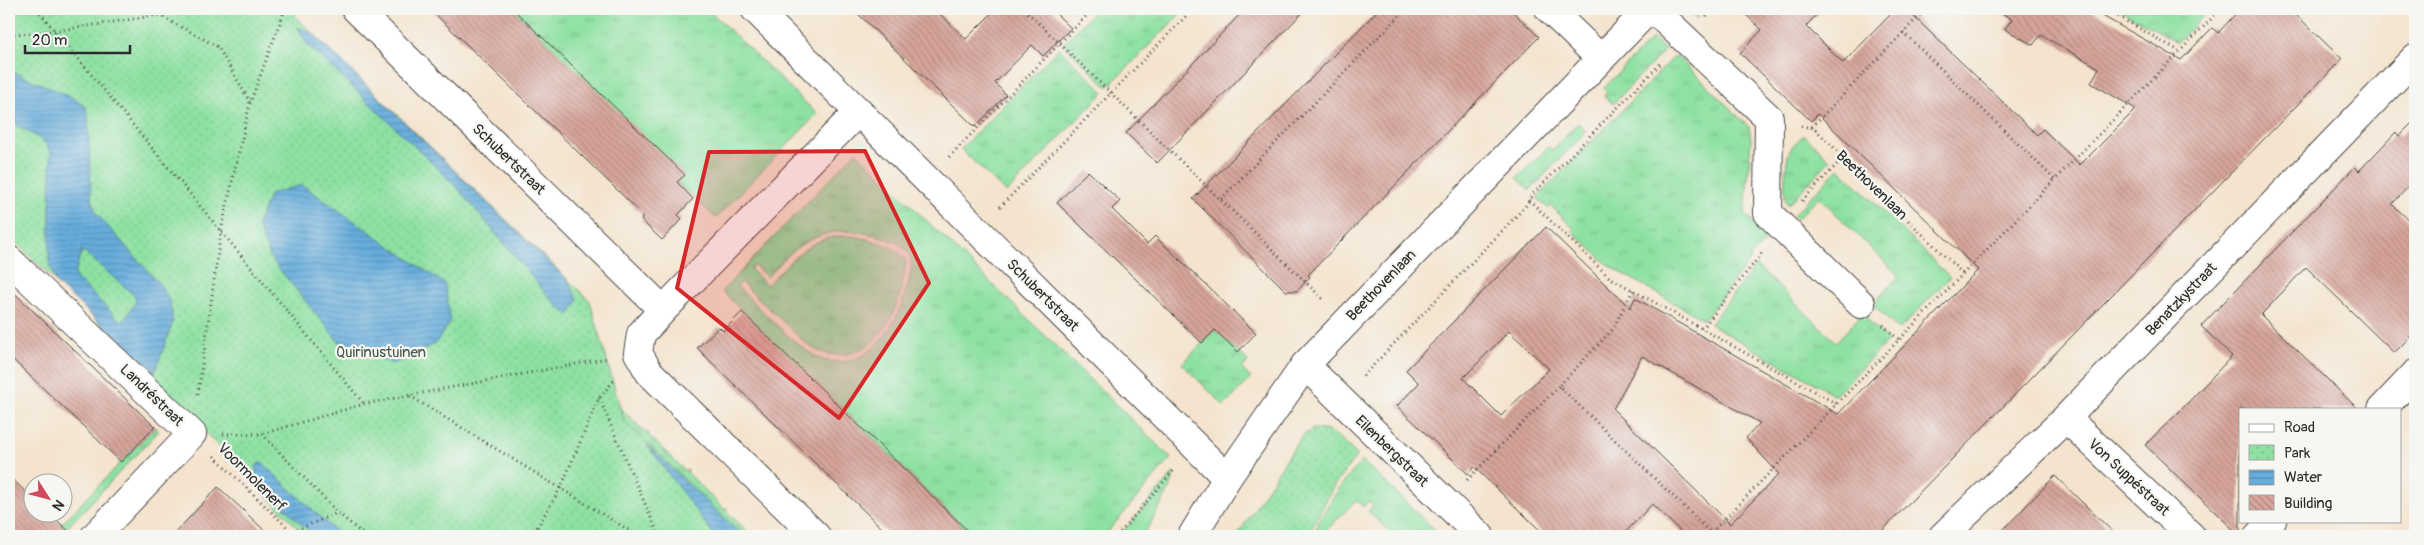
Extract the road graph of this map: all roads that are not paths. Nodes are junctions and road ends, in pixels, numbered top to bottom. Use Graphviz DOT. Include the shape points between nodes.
graph roads {
  1 [pos="356,9"];
  2 [pos="755,9"];
  3 [pos="1549,9"];
  4 [pos="1649,9"];
  5 [pos="1654,9"];
  6 [pos="1600,58"];
  7 [pos="2415,58"];
  8 [pos="859,111"];
  9 [pos="9,260"];
  10 [pos="1861,304"];
  11 [pos="663,310"];
  12 [pos="1304,365"];
  13 [pos="2415,374"];
  14 [pos="2383,408"];
  15 [pos="2066,418"];
  16 [pos="1227,478"];
  17 [pos="2271,522"];
  18 [pos="95,536"];
  19 [pos="816,536"];
  20 [pos="1192,536"];
  21 [pos="1480,536"];
  22 [pos="1943,536"];
  23 [pos="2191,536"];
  24 [pos="2258,536"];
  1 -- 11 [label="street, Schubertstraat"];
  2 -- 8 [label="street, Schubertstraat"];
  3 -- 6 [label="street"];
  4 -- 6 [label="street, Beethovenlaan"];
  5 -- 10 [label="street" via="1769,118 1768,213"];
  6 -- 12 [label="street, Beethovenlaan"];
  7 -- 15 [label="street, Benatzkystraat"];
  8 -- 11 [label="street"];
  8 -- 16 [label="street, Schubertstraat"];
  9 -- 18 [label="street, Landréstraat" via="192,434"];
  11 -- 19 [label="street" via="641,334 638,353 648,372"];
  12 -- 16 [label="street, Beethovenlaan"];
  12 -- 21 [label="street, Eilenbergstraat"];
  13 -- 14 [label="street"];
  15 -- 22 [label="street, Benatzkystraat"];
  15 -- 23 [label="street, Von Suppéstraat"];
  16 -- 20 [label="street, Beethovenlaan"];
  17 -- 24 [label="street"];
}
